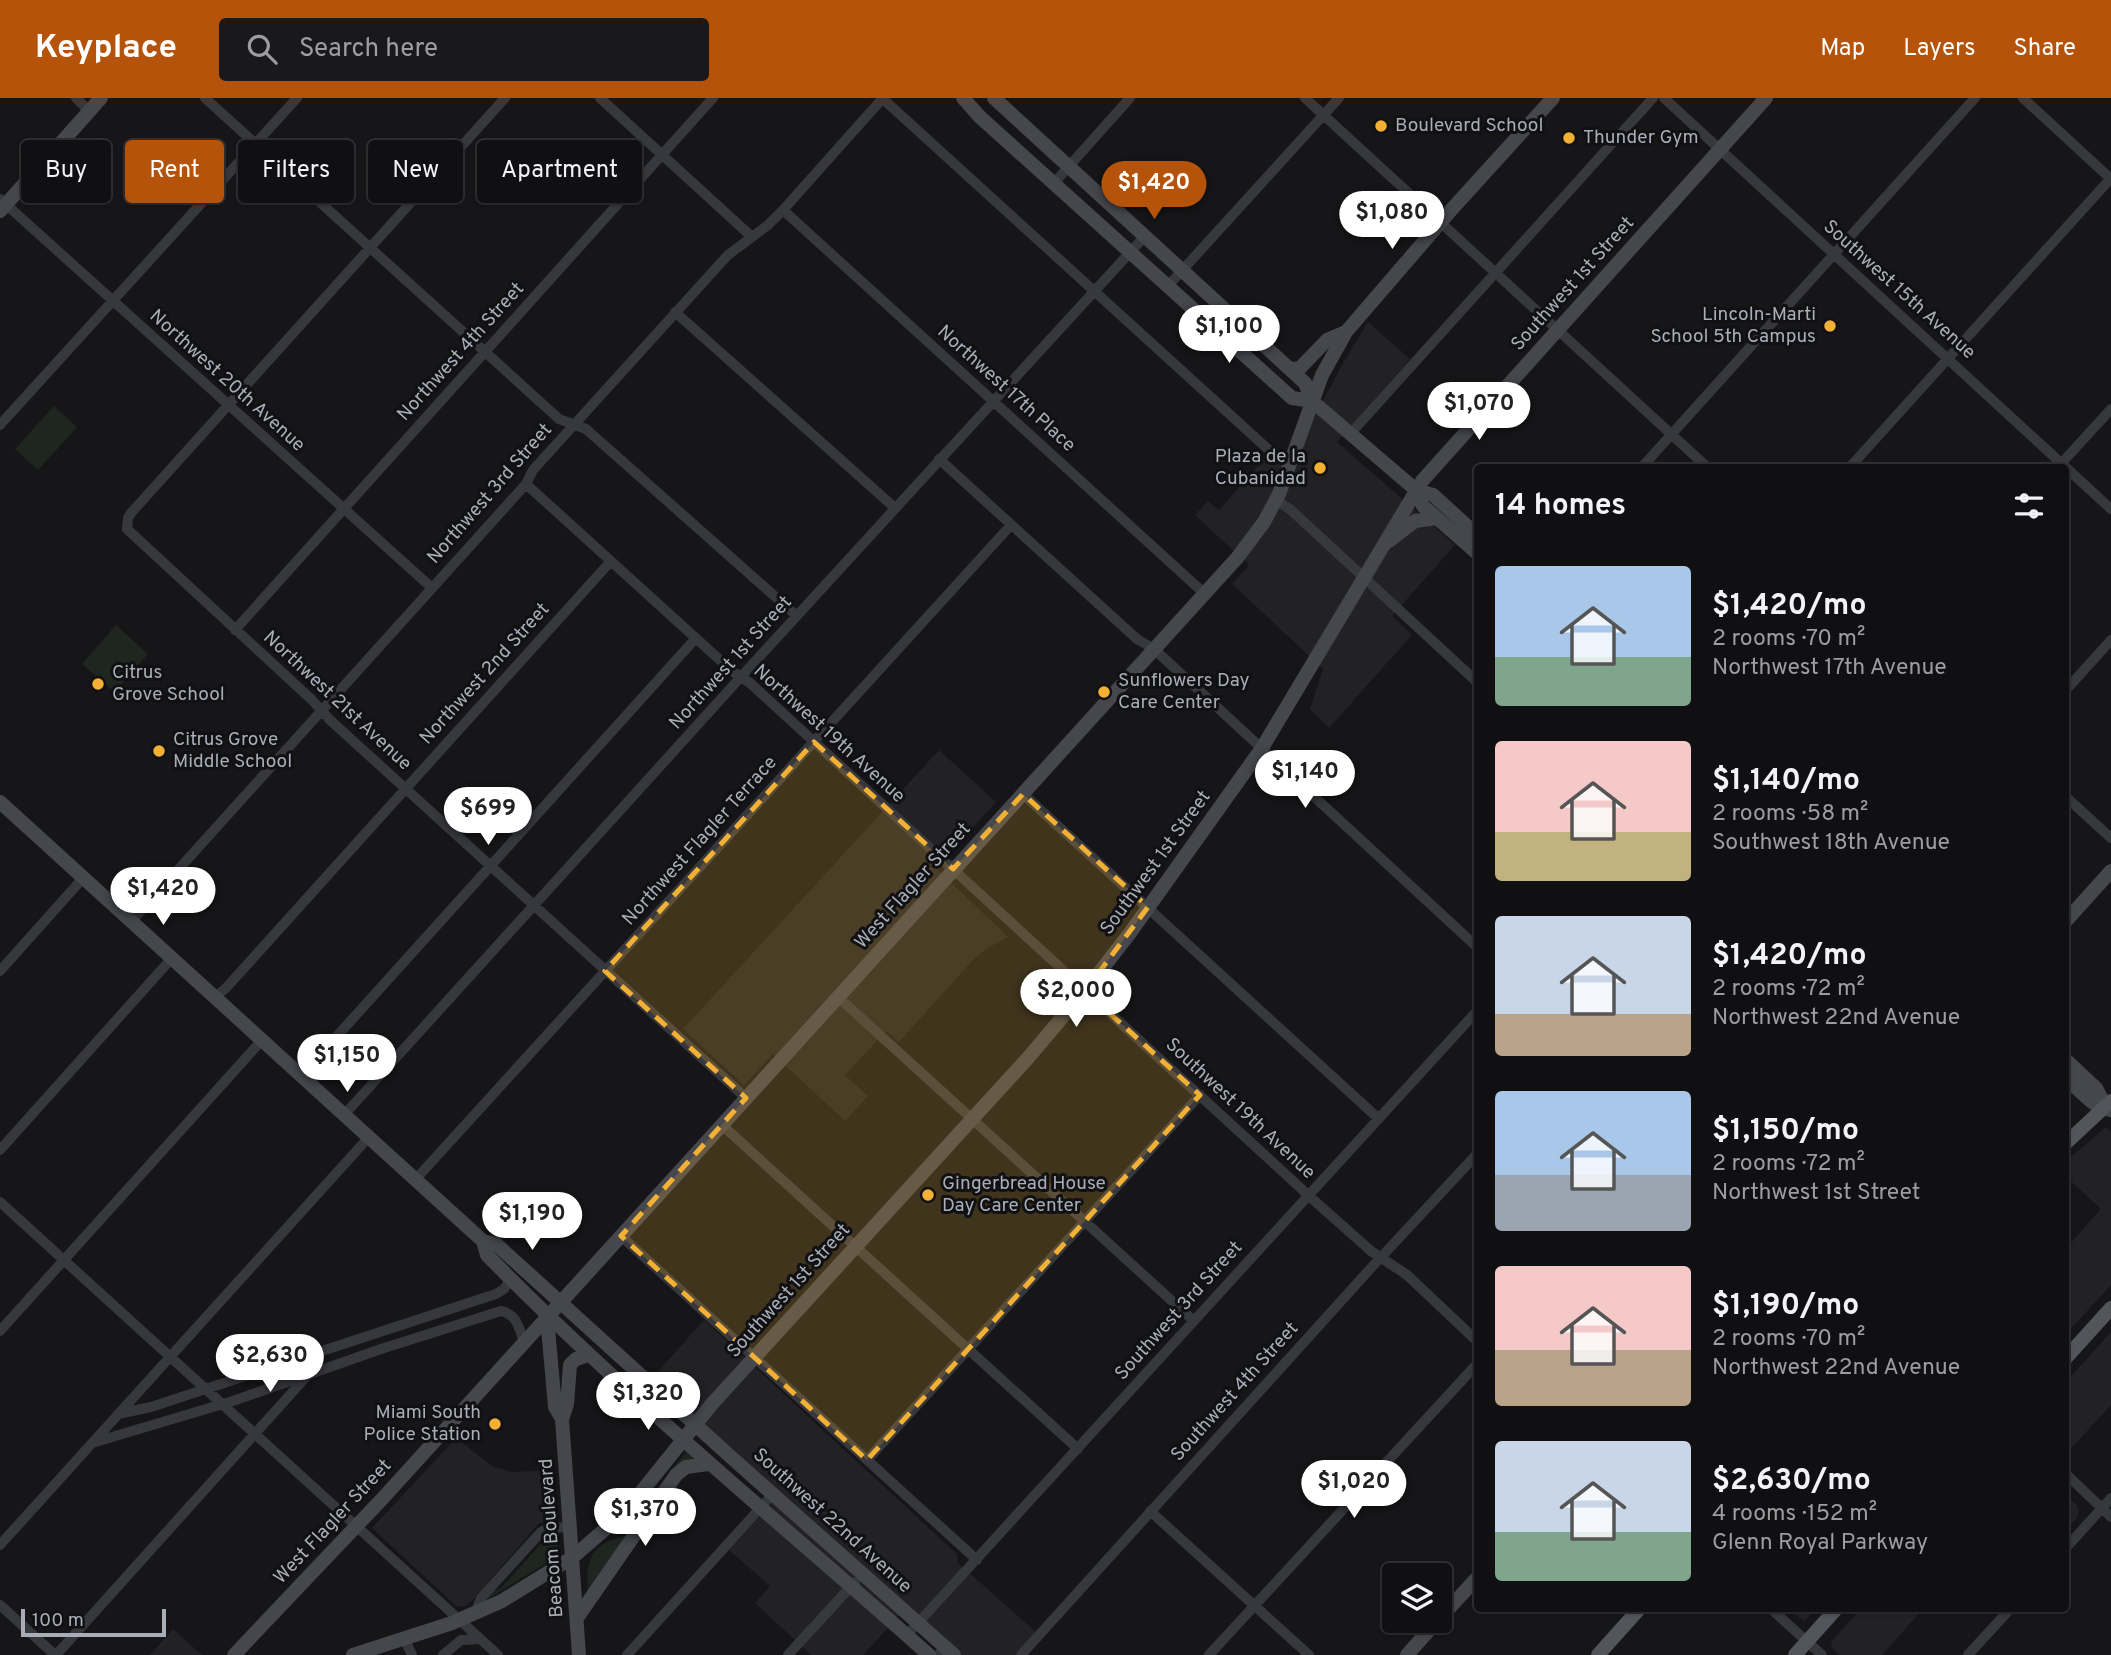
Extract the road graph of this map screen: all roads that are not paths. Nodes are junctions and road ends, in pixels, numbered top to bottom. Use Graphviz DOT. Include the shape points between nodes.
graph roads {
  1 [pos="76,98"];
  2 [pos="101,98"];
  3 [pos="205,98"];
  4 [pos="297,98"];
  5 [pos="505,98"];
  6 [pos="600,98"];
  7 [pos="713,98"];
  8 [pos="883,98"];
  9 [pos="963,98"];
  10 [pos="994,98"];
  11 [pos="1130,98"];
  12 [pos="1305,98"];
  13 [pos="1339,98"];
  14 [pos="1553,98"];
  15 [pos="1653,98"];
  16 [pos="1664,98"];
  17 [pos="1766,98"];
  18 [pos="1975,98"];
  19 [pos="2023,98"];
  20 [pos="89,111"];
  21 [pos="1324,115"];
  22 [pos="252,140"];
  23 [pos="260,140"];
  24 [pos="1720,149"];
  25 [pos="662,154"];
  26 [pos="238,164"];
  27 [pos="1068,167"];
  28 [pos="2111,178"];
  29 [pos="1054,183"];
  30 [pos="321,203"];
  31 [pos="2,205"];
  32 [pos="783,210"];
  33 [pos="1441,222"];
  34 [pos="1145,236"];
  35 [pos="752,237"];
  36 [pos="370,248"];
  37 [pos="1130,253"];
  38 [pos="1835,256"];
  39 [pos="1183,269"];
  40 [pos="1496,273"];
  41 [pos="1167,287"];
  42 [pos="1094,291"];
  43 [pos="113,302"];
  44 [pos="675,312"];
  45 [pos="1557,330"];
  46 [pos="1346,332"];
  47 [pos="484,352"];
  48 [pos="1948,358"];
  49 [pos="1291,369"];
  50 [pos="994,401"];
  51 [pos="1312,401"];
  52 [pos="229,407"];
  53 [pos="2111,409"];
  54 [pos="574,424"];
  55 [pos="0,425"];
  56 [pos="1351,433"];
  57 [pos="1672,435"];
  58 [pos="939,460"];
  59 [pos="1292,462"];
  60 [pos="1645,464"];
  61 [pos="1704,464"];
  62 [pos="1853,464"];
  63 [pos="2059,464"];
  64 [pos="2061,464"];
  65 [pos="2069,473"];
  66 [pos="526,484"];
  67 [pos="1416,490"];
  68 [pos="1276,500"];
  69 [pos="895,508"];
  70 [pos="344,509"];
  71 [pos="2111,509"];
  72 [pos="1437,518"];
  73 [pos="1011,525"];
  74 [pos="1474,532"];
  75 [pos="1385,544"];
  76 [pos="1474,551"];
  77 [pos="611,561"];
  78 [pos="1366,579"];
  79 [pos="432,588"];
  80 [pos="1205,594"];
  81 [pos="797,616"];
  82 [pos="235,630"];
  83 [pos="696,638"];
  84 [pos="2111,640"];
  85 [pos="1154,649"];
  86 [pos="741,677"];
  87 [pos="1474,678"];
  88 [pos="2069,687"];
  89 [pos="322,711"];
  90 [pos="814,742"];
  91 [pos="1262,748"];
  92 [pos="405,788"];
  93 [pos="1023,794"];
  94 [pos="2069,800"];
  95 [pos="0,802"];
  96 [pos="2111,838"];
  97 [pos="491,866"];
  98 [pos="953,869"];
  99 [pos="2111,871"];
  100 [pos="83,878"];
  101 [pos="534,906"];
  102 [pos="1148,907"];
  103 [pos="2069,918"];
  104 [pos="131,922"];
  105 [pos="1474,944"];
  106 [pos="172,958"];
  107 [pos="0,971"];
  108 [pos="605,971"];
  109 [pos="1084,991"];
  110 [pos="215,997"];
  111 [pos="838,997"];
  112 [pos="1474,1014"];
  113 [pos="262,1040"];
  114 [pos="2069,1063"];
  115 [pos="301,1076"];
  116 [pos="2069,1082"];
  117 [pos="1200,1095"];
  118 [pos="746,1098"];
  119 [pos="2109,1106"];
  120 [pos="344,1115"];
  121 [pos="971,1119"];
  122 [pos="1379,1119"];
  123 [pos="722,1125"];
  124 [pos="369,1138"];
  125 [pos="2069,1141"];
  126 [pos="0,1150"];
  127 [pos="1474,1157"];
  128 [pos="415,1180"];
  129 [pos="1308,1195"];
  130 [pos="0,1202"];
  131 [pos="1084,1222"];
  132 [pos="621,1236"];
  133 [pos="483,1241"];
  134 [pos="856,1247"];
  135 [pos="1381,1258"];
  136 [pos="64,1260"];
  137 [pos="511,1279"];
  138 [pos="561,1302"];
  139 [pos="2111,1308"];
  140 [pos="547,1317"];
  141 [pos="1194,1321"];
  142 [pos="0,1331"];
  143 [pos="1474,1338"];
  144 [pos="524,1342"];
  145 [pos="968,1349"];
  146 [pos="588,1355"];
  147 [pos="2069,1355"];
  148 [pos="170,1357"];
  149 [pos="755,1358"];
  150 [pos="1474,1367"];
  151 [pos="308,1374"];
  152 [pos="205,1388"];
  153 [pos="222,1404"];
  154 [pos="118,1414"];
  155 [pos="562,1419"];
  156 [pos="696,1424"];
  157 [pos="255,1434"];
  158 [pos="683,1440"];
  159 [pos="91,1444"];
  160 [pos="1078,1449"];
  161 [pos="867,1460"];
  162 [pos="708,1464"];
  163 [pos="2069,1477"];
  164 [pos="773,1494"];
  165 [pos="2111,1499"];
  166 [pos="761,1507"];
  167 [pos="2102,1508"];
  168 [pos="1150,1510"];
  169 [pos="2111,1517"];
  170 [pos="643,1520"];
  171 [pos="355,1525"];
  172 [pos="570,1527"];
  173 [pos="597,1538"];
  174 [pos="0,1545"];
  175 [pos="2069,1545"];
  176 [pos="573,1557"];
  177 [pos="977,1560"];
  178 [pos="863,1574"];
  179 [pos="1474,1581"];
  180 [pos="852,1585"];
  181 [pos="0,1605"];
  182 [pos="1452,1605"];
  183 [pos="1254,1606"];
  184 [pos="1636,1612"];
  185 [pos="1774,1612"];
  186 [pos="1833,1612"];
  187 [pos="2007,1612"];
  188 [pos="475,1614"];
  189 [pos="577,1618"];
  190 [pos="459,1620"];
  191 [pos="919,1623"];
  192 [pos="1427,1633"];
  193 [pos="907,1635"];
  194 [pos="404,1638"];
  195 [pos="480,1639"];
  196 [pos="1807,1641"];
  197 [pos="945,1652"];
  198 [pos="55,1655"];
  199 [pos="234,1655"];
  200 [pos="248,1655"];
  201 [pos="353,1655"];
  202 [pos="412,1655"];
  203 [pos="443,1655"];
  204 [pos="498,1655"];
  205 [pos="579,1655"];
  206 [pos="627,1655"];
  207 [pos="788,1655"];
  208 [pos="929,1655"];
  209 [pos="1021,1655"];
  210 [pos="1209,1655"];
  211 [pos="1309,1655"];
  212 [pos="1407,1655"];
  213 [pos="1598,1655"];
  214 [pos="1795,1655"];
  215 [pos="1822,1655"];
  216 [pos="1968,1655"];
  1 -- 20 [label="street"];
  2 -- 20 [label="main road"];
  3 -- 22 [label="street"];
  4 -- 23 [label="street"];
  5 -- 36 [label="street"];
  6 -- 25 [label="street"];
  7 -- 25 [label="street, Northwest 4th Street"];
  8 -- 32 [label="street, Northwest 3rd Street"];
  8 -- 42 [label="street"];
  9 -- 29 [label="main road"];
  10 -- 27 [label="main road"];
  11 -- 27 [label="street"];
  12 -- 21 [label="street"];
  13 -- 21 [label="street"];
  14 -- 33 [label="main road, West Flagler Street"];
  15 -- 40 [label="street"];
  16 -- 24 [label="street, Southwest 15th Avenue"];
  17 -- 24 [label="main road, Southwest 1st Street"];
  18 -- 38 [label="street"];
  19 -- 28 [label="street"];
  20 -- 31 [label="main road"];
  21 -- 33 [label="street"];
  21 -- 39 [label="street"];
  24 -- 38 [label="street, Southwest 15th Avenue"];
  24 -- 45 [label="main road, Southwest 1st Street"];
  25 -- 35 [label="street"];
  25 -- 47 [label="street, Northwest 4th Street"];
  26 -- 43 [label="street"];
  27 -- 29 [label="street"];
  27 -- 34 [label="main road"];
  28 -- 48 [label="street"];
  29 -- 37 [label="main road"];
  30 -- 36 [label="street"];
  31 -- 43 [label="street, Northwest 20th Avenue"];
  32 -- 35 [label="street, Northwest 3rd Street"];
  32 -- 50 [label="street, Northwest 17th Place"];
  33 -- 40 [label="street"];
  33 -- 46 [label="main road, West Flagler Street"];
  34 -- 37 [label="street, Northwest 1st Street"];
  34 -- 39 [label="main road"];
  35 -- 44 [label="street, Northwest 3rd Street" via="734,249"];
  36 -- 47 [label="street"];
  36 -- 52 [label="street"];
  37 -- 41 [label="main road"];
  37 -- 42 [label="street, Northwest 1st Street"];
  38 -- 48 [label="street, Southwest 15th Avenue"];
  38 -- 57 [label="street"];
  39 -- 41 [label="street"];
  39 -- 49 [label="main road"];
  40 -- 45 [label="street"];
  40 -- 56 [label="street"];
  41 -- 51 [label="main road" via="1292,398"];
  42 -- 50 [label="street, Northwest 1st Street"];
  42 -- 59 [label="street" via="1270,451"];
  43 -- 52 [label="street, Northwest 20th Avenue"];
  43 -- 55 [label="street"];
  44 -- 54 [label="street, Northwest 3rd Street"];
  44 -- 69 [label="street"];
  45 -- 57 [label="street"];
  45 -- 67 [label="main road, Southwest 1st Street"];
  46 -- 49 [label="main road" via="1327,340 1300,368"];
  46 -- 51 [label="main road, West Flagler Street"];
  47 -- 54 [label="street" via="559,419"];
  47 -- 70 [label="street, Northwest 4th Street"];
  48 -- 62 [label="street"];
  48 -- 63 [label="street, Southwest 15th Avenue"];
  49 -- 51 [label="main road" via="1306,383"];
  50 -- 58 [label="street, Northwest 1st Street"];
  50 -- 80 [label="street, Northwest 17th Place"];
  51 -- 56 [label="main road"];
  51 -- 59 [label="main road, West Flagler Street"];
  52 -- 70 [label="street, Northwest 20th Avenue"];
  52 -- 82 [label="street, Northwest 21st Avenue" via="131,513 127,523 131,534"];
  53 -- 64 [label="street"];
  54 -- 66 [label="street, Northwest 3rd Street"];
  54 -- 81 [label="street" via="586,429"];
  56 -- 67 [label="main road"];
  57 -- 60 [label="street"];
  57 -- 61 [label="street"];
  58 -- 69 [label="street, Northwest 1st Street"];
  58 -- 73 [label="street"];
  59 -- 68 [label="main road, West Flagler Street"];
  65 -- 71 [label="street, Southwest 15th Avenue"];
  66 -- 77 [label="street, Northwest 19th Avenue"];
  66 -- 79 [label="street, Northwest 3rd Street"];
  67 -- 72 [label="main road" via="1423,506"];
  67 -- 74 [label="main road" via="1433,495"];
  67 -- 75 [label="main road, Southwest 1st Street"];
  68 -- 78 [label="street"];
  68 -- 80 [label="main road, West Flagler Street" via="1249,544"];
  69 -- 81 [label="street, Northwest 1st Street"];
  70 -- 79 [label="street, Northwest 20th Avenue"];
  70 -- 82 [label="street, Northwest 4th Street"];
  72 -- 75 [label="main road" via="1415,521"];
  72 -- 76 [label="main road"];
  73 -- 85 [label="street" via="1137,639"];
  73 -- 90 [label="street, Northwest Flagler Terrace"];
  75 -- 78 [label="main road, Southwest 1st Street"];
  77 -- 83 [label="street, Northwest 19th Avenue"];
  77 -- 92 [label="street, Northwest 2nd Street"];
  78 -- 87 [label="street"];
  78 -- 91 [label="main road, Southwest 1st Street"];
  79 -- 89 [label="street, Northwest 3rd Street"];
  80 -- 85 [label="main road, West Flagler Street"];
  81 -- 86 [label="street, Northwest 1st Street"];
  82 -- 89 [label="street, Northwest 21st Avenue"];
  83 -- 86 [label="street, Northwest 19th Avenue"];
  83 -- 97 [label="street"];
  84 -- 88 [label="street"];
  85 -- 91 [label="street"];
  85 -- 93 [label="main road, West Flagler Street"];
  86 -- 90 [label="street, Northwest 19th Avenue"];
  86 -- 101 [label="street, Northwest 1st Street"];
  89 -- 92 [label="street, Northwest 21st Avenue"];
  89 -- 104 [label="street, Northwest 3rd Street"];
  90 -- 98 [label="street, Northwest 19th Avenue"];
  90 -- 108 [label="street, Northwest Flagler Terrace"];
  91 -- 102 [label="main road, Southwest 1st Street"];
  91 -- 105 [label="street"];
  92 -- 97 [label="street, Northwest 21st Avenue"];
  92 -- 110 [label="street, Northwest 2nd Street"];
  93 -- 98 [label="main road, West Flagler Street"];
  93 -- 102 [label="street"];
  94 -- 96 [label="street"];
  95 -- 100 [label="main road"];
  97 -- 101 [label="street, Northwest 21st Avenue"];
  97 -- 115 [label="street"];
  98 -- 109 [label="street, Southwest 19th Avenue"];
  98 -- 111 [label="main road, West Flagler Street"];
  99 -- 103 [label="main road"];
  100 -- 104 [label="main road"];
  100 -- 107 [label="street"];
  101 -- 108 [label="street, Northwest 21st Avenue"];
  101 -- 120 [label="street, Northwest 1st Street"];
  102 -- 109 [label="main road, Southwest 1st Street"];
  102 -- 122 [label="street"];
  104 -- 106 [label="main road"];
  106 -- 110 [label="main road"];
  106 -- 126 [label="street"];
  108 -- 118 [label="street, Northwest 21st Avenue"];
  108 -- 128 [label="street, Northwest Flagler Terrace"];
  109 -- 117 [label="street, Southwest 19th Avenue"];
  109 -- 121 [label="main road, Southwest 1st Street"];
  110 -- 113 [label="main road"];
  111 -- 118 [label="main road, West Flagler Street"];
  111 -- 121 [label="street"];
  112 -- 122 [label="street, Southwest 3rd Street"];
  113 -- 115 [label="main road"];
  113 -- 136 [label="street"];
  114 -- 119 [label="main road"];
  115 -- 120 [label="main road"];
  116 -- 119 [label="main road" via="2092,1102"];
  117 -- 129 [label="street, Southwest 19th Avenue"];
  117 -- 131 [label="street"];
  118 -- 123 [label="main road, West Flagler Street"];
  119 -- 125 [label="main road"];
  120 -- 124 [label="main road"];
  121 -- 131 [label="street"];
  121 -- 134 [label="main road, Southwest 1st Street"];
  122 -- 129 [label="street, Southwest 3rd Street"];
  123 -- 132 [label="main road, West Flagler Street"];
  123 -- 134 [label="street"];
  124 -- 128 [label="main road"];
  124 -- 148 [label="street"];
  127 -- 135 [label="street, Southwest 4th Street"];
  128 -- 133 [label="main road"];
  129 -- 135 [label="street, Southwest 19th Avenue"];
  129 -- 141 [label="street, Southwest 3rd Street"];
  130 -- 136 [label="street"];
  131 -- 141 [label="street"];
  131 -- 145 [label="street"];
  132 -- 138 [label="main road, West Flagler Street"];
  132 -- 149 [label="street"];
  133 -- 137 [label="main road, Southwest 22nd Avenue" via="487,1255"];
  133 -- 138 [label="main road, Southwest 22nd Avenue" via="496,1244"];
  134 -- 145 [label="street"];
  134 -- 149 [label="main road, Southwest 1st Street"];
  135 -- 143 [label="street, Southwest 19th Avenue" via="1407,1275"];
  135 -- 168 [label="street, Southwest 4th Street"];
  136 -- 142 [label="street"];
  136 -- 148 [label="street"];
  137 -- 140 [label="main road, Southwest 22nd Avenue"];
  137 -- 152 [label="street" via="496,1294"];
  138 -- 140 [label="main road, West Flagler Street"];
  138 -- 156 [label="main road, Southwest 22nd Avenue"];
  139 -- 147 [label="main road"];
  140 -- 144 [label="main road, West Flagler Street"];
  140 -- 146 [label="main road, Southwest 22nd Avenue"];
  140 -- 155 [label="main road, Beacom Boulevard" via="555,1407"];
  141 -- 160 [label="street, Southwest 3rd Street"];
  144 -- 151 [label="street" via="515,1318 501,1311"];
  144 -- 171 [label="main road, West Flagler Street"];
  145 -- 160 [label="street"];
  145 -- 161 [label="street"];
  146 -- 155 [label="main road, Beacom Boulevard" via="570,1365"];
  146 -- 158 [label="main road, Southwest 22nd Avenue"];
  148 -- 152 [label="street"];
  148 -- 154 [label="street"];
  149 -- 156 [label="main road, Southwest 1st Street"];
  149 -- 161 [label="street"];
  150 -- 183 [label="street"];
  151 -- 153 [label="street"];
  151 -- 157 [label="street"];
  152 -- 153 [label="street"];
  152 -- 154 [label="street"];
  153 -- 157 [label="street"];
  153 -- 159 [label="street"];
  154 -- 159 [label="street"];
  155 -- 172 [label="main road, Beacom Boulevard"];
  156 -- 158 [label="main road, Southwest 1st Street"];
  156 -- 164 [label="main road, Southwest 22nd Avenue"];
  157 -- 171 [label="street"];
  157 -- 198 [label="street"];
  158 -- 162 [label="main road, Southwest 22nd Avenue"];
  158 -- 173 [label="main road, Southwest 1st Street" via="635,1502"];
  159 -- 174 [label="street"];
  160 -- 177 [label="street, Southwest 3rd Street"];
  161 -- 177 [label="street"];
  162 -- 166 [label="main road, Southwest 22nd Avenue"];
  162 -- 170 [label="main road" via="681,1470"];
  163 -- 167 [label="street"];
  164 -- 166 [label="street"];
  164 -- 178 [label="main road, Southwest 22nd Avenue"];
  165 -- 167 [label="street"];
  166 -- 180 [label="main road, Southwest 22nd Avenue"];
  166 -- 206 [label="street"];
  167 -- 169 [label="street"];
  167 -- 175 [label="street"];
  168 -- 183 [label="street"];
  168 -- 209 [label="street, Southwest 4th Street"];
  170 -- 173 [label="main road"];
  170 -- 189 [label="main road"];
  171 -- 190 [label="street"];
  171 -- 199 [label="main road, West Flagler Street"];
  171 -- 200 [label="main road" via="348,1546"];
  172 -- 176 [label="main road, Beacom Boulevard"];
  172 -- 188 [label="street" via="541,1532 481,1598"];
  173 -- 176 [label="main road, Southwest 1st Street"];
  176 -- 188 [label="main road, Southwest 1st Street"];
  176 -- 189 [label="main road, Beacom Boulevard"];
  177 -- 191 [label="street, Southwest 3rd Street"];
  178 -- 180 [label="street"];
  178 -- 191 [label="main road, Southwest 22nd Avenue"];
  179 -- 182 [label="main road"];
  180 -- 193 [label="main road, Southwest 22nd Avenue"];
  180 -- 207 [label="street"];
  181 -- 198 [label="street"];
  183 -- 210 [label="street"];
  183 -- 211 [label="street"];
  184 -- 213 [label="main road"];
  185 -- 196 [label="street"];
  186 -- 196 [label="main road"];
  187 -- 216 [label="street"];
  188 -- 190 [label="main road, Southwest 1st Street"];
  189 -- 205 [label="main road, Beacom Boulevard"];
  190 -- 194 [label="main road, Southwest 1st Street"];
  190 -- 195 [label="street"];
  191 -- 193 [label="street, Southwest 3rd Street"];
  191 -- 197 [label="main road, Southwest 22nd Avenue"];
  192 -- 212 [label="main road"];
  193 -- 208 [label="main road, Southwest 22nd Avenue"];
  194 -- 201 [label="main road, Southwest 1st Street"];
  194 -- 202 [label="street"];
  195 -- 203 [label="street" via="461,1640"];
  195 -- 204 [label="street"];
  196 -- 214 [label="main road"];
  196 -- 215 [label="street"];
}
